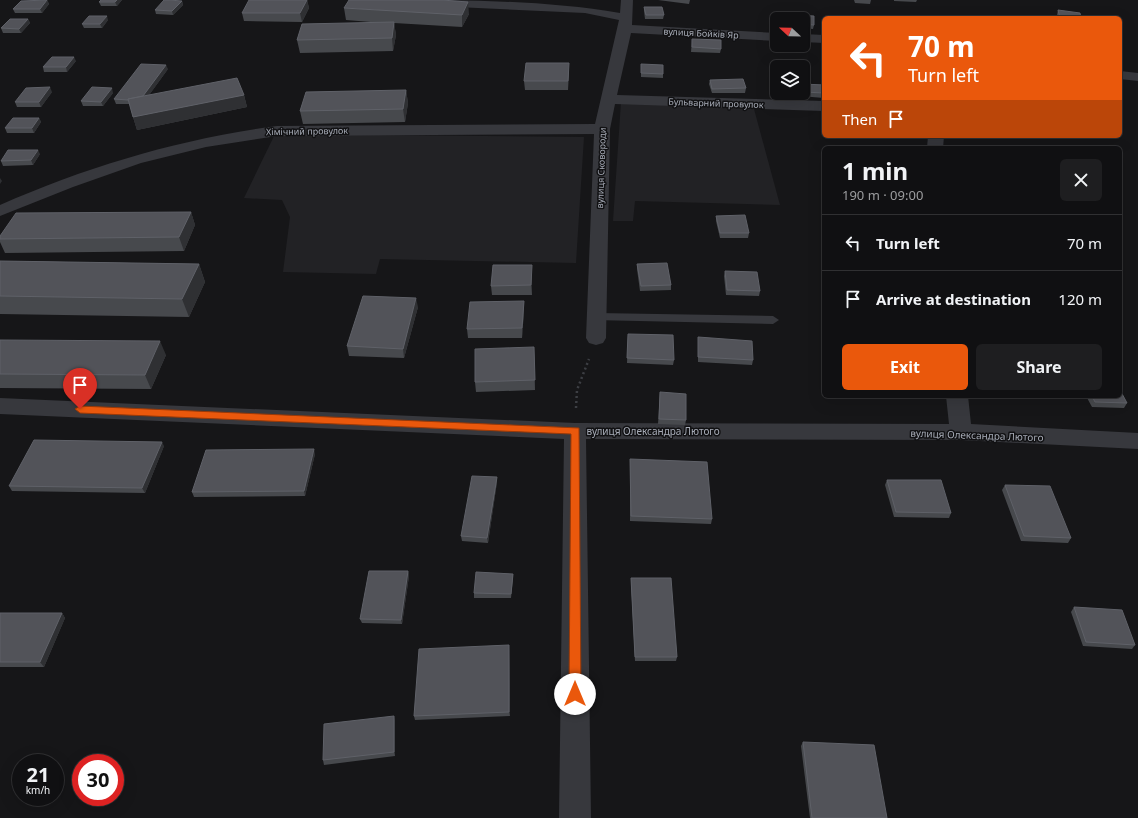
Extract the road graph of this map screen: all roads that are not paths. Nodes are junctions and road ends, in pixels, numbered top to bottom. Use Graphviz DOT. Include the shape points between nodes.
graph roads {
  1 [pos="392,0"];
  2 [pos="627,0"];
  3 [pos="625,24"];
  4 [pos="770,36"];
  5 [pos="810,38"];
  6 [pos="822,39"];
  7 [pos="1122,75"];
  8 [pos="1138,77"];
  9 [pos="609,99"];
  10 [pos="822,106"];
  11 [pos="602,129"];
  12 [pos="0,211"];
  13 [pos="597,317"];
  14 [pos="773,320"];
  15 [pos="596,338"];
  16 [pos="957,398"];
  17 [pos="0,406"];
  18 [pos="575,431"];
  19 [pos="961,432"];
  20 [pos="1138,441"];
  21 [pos="575,818"];
  1 -- 3 [label="street, вулиця Бойків Яр" via="585,9"];
  2 -- 3 [label="street, вулиця Сковороди"];
  3 -- 4 [label="street, вулиця Бойків Яр"];
  3 -- 9 [label="street, вулиця Сковороди"];
  5 -- 6 [label="street"];
  7 -- 8 [label="street"];
  9 -- 10 [label="street, Бульварний провулок"];
  9 -- 11 [label="street, вулиця Сковороди"];
  11 -- 12 [label="street, Хімічний провулок" via="254,133 158,154 50,188"];
  11 -- 13 [label="street, вулиця Сковороди"];
  13 -- 14 [label="lane"];
  13 -- 15 [label="street, вулиця Сковороди"];
  16 -- 19 [label="street"];
  17 -- 18 [label="street, вулиця Олександра Лютого"];
  18 -- 19 [label="street, вулиця Олександра Лютого"];
  18 -- 21 [label="street"];
  19 -- 20 [label="street, вулиця Олександра Лютого"];
}
